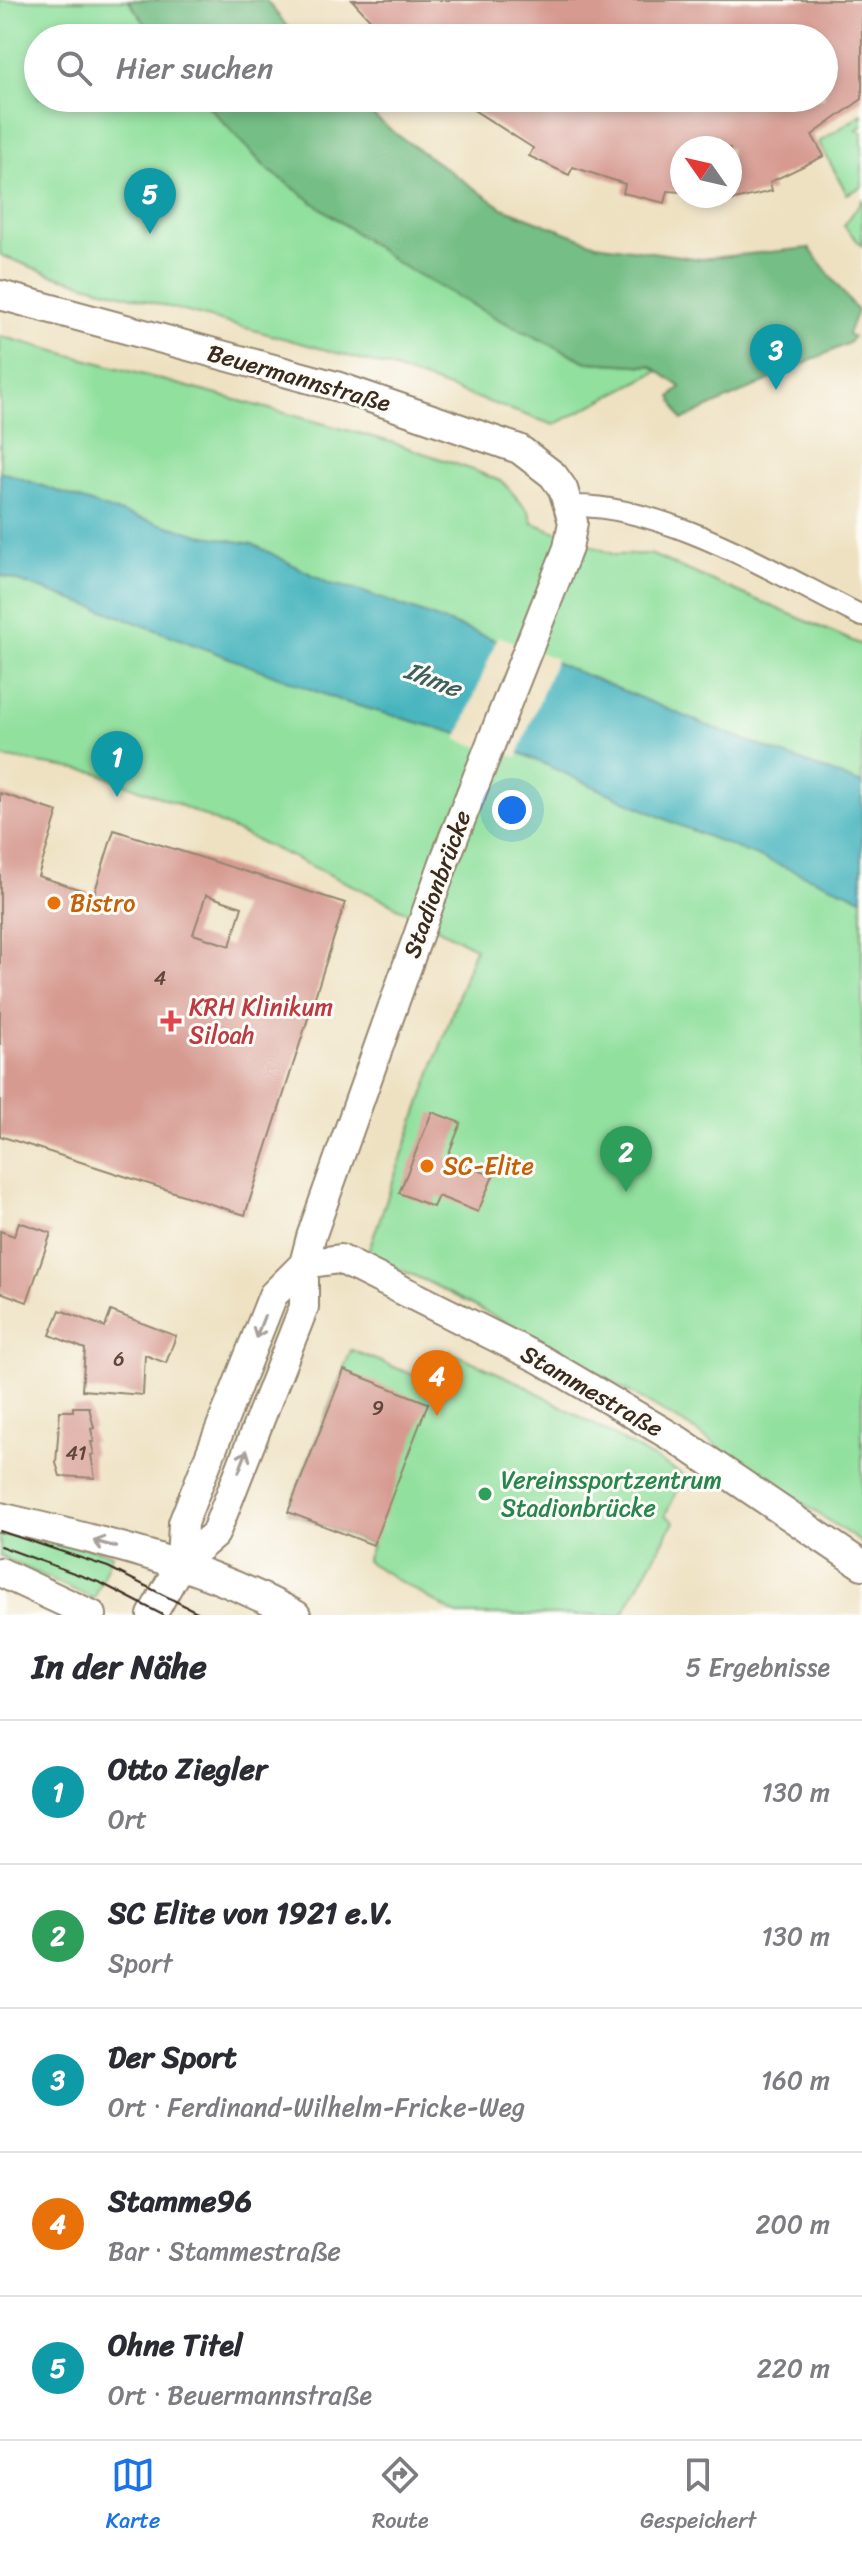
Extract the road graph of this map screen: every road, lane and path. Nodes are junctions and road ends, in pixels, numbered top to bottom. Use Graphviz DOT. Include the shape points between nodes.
graph roads {
  1 [pos="0,295"];
  2 [pos="570,506"];
  3 [pos="862,616"];
  4 [pos="304,1264"];
  5 [pos="0,1517"];
  6 [pos="181,1563"];
  7 [pos="862,1565"];
  8 [pos="0,1572"];
  9 [pos="92,1615"];
  10 [pos="152,1615"];
  11 [pos="296,1615"];
  1 -- 2 [label="street, Beuermannstraße" via="336,386 487,436 536,460 553,475"];
  2 -- 3 [label="street" via="605,505 663,520"];
  2 -- 4 [label="street, Stadionbrücke" via="568,548 446,857"];
  4 -- 6 [label="street, Stadionbrücke" via="273,1295 183,1523"];
  4 -- 7 [label="street, Stammestraße" via="340,1259 540,1359 679,1441"];
  6 -- 5 [label="street, one-way"];
  6 -- 10 [label="street, Stadionbrücke"];
  6 -- 11 [label="street" via="232,1581"];
  8 -- 9 [label="street"];
}
